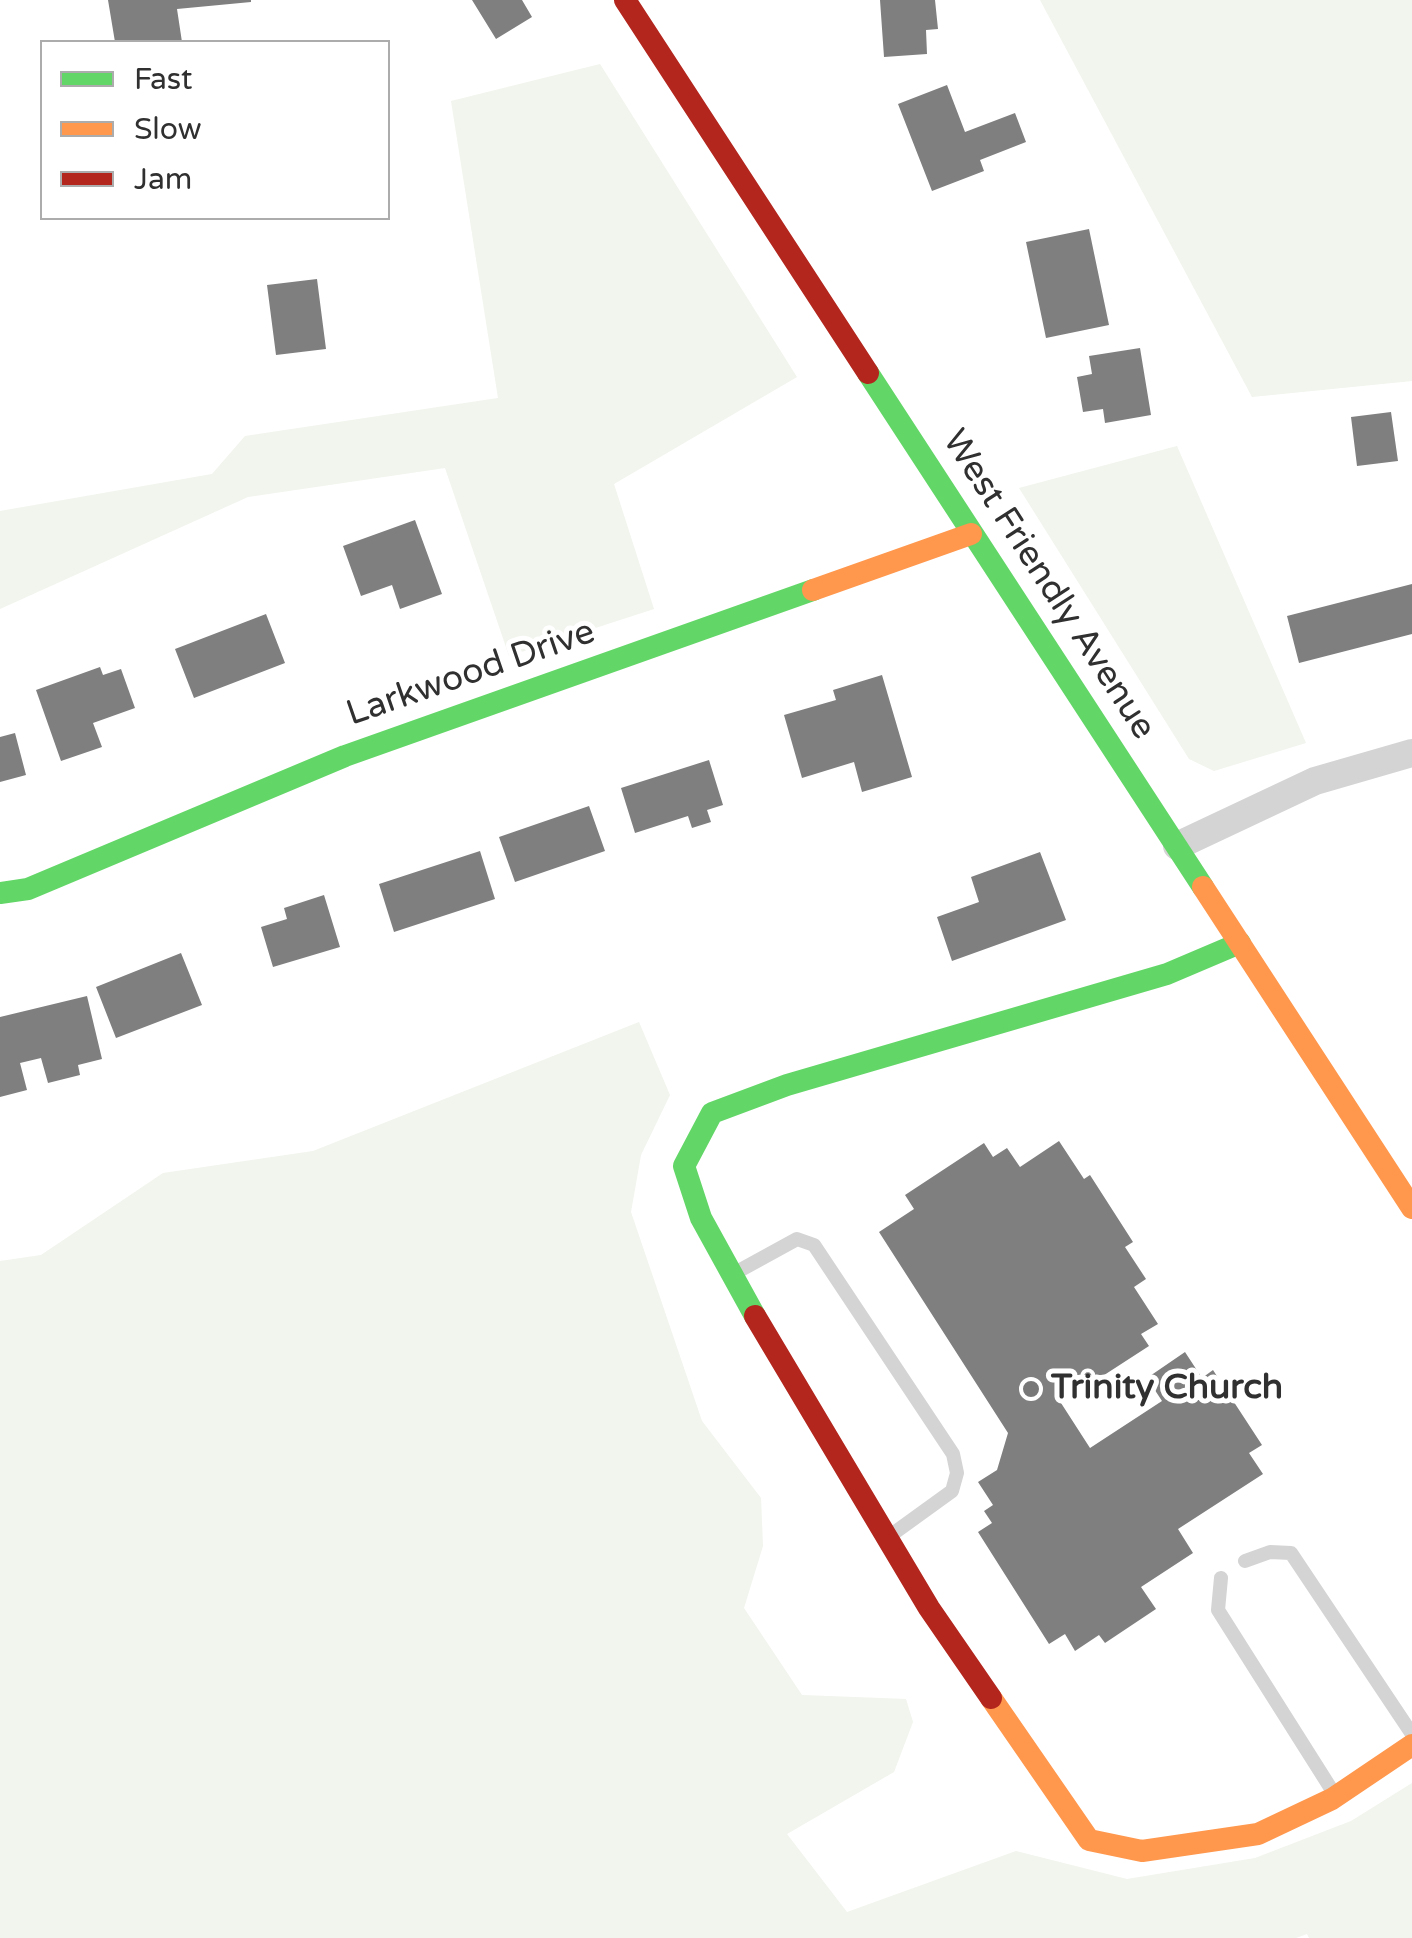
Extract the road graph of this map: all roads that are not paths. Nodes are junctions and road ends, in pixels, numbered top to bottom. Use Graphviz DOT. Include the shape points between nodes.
graph roads {
  1 [pos="625,0"];
  2 [pos="971,534"];
  3 [pos="1412,753"];
  4 [pos="1178,846"];
  5 [pos="0,894"];
  6 [pos="1240,943"];
  7 [pos="1412,1208"];
  8 [pos="733,1274"];
  9 [pos="887,1538"];
  10 [pos="1245,1561"];
  11 [pos="1221,1578"];
  12 [pos="1412,1734"];
  13 [pos="1412,1745"];
  14 [pos="1335,1796"];
  1 -- 2 [label="street, West Friendly Avenue"];
  2 -- 4 [label="street, West Friendly Avenue"];
  2 -- 5 [label="street, Larkwood Drive" via="362,749"];
  3 -- 4 [label="street" via="1315,781"];
  4 -- 6 [label="street, West Friendly Avenue"];
  6 -- 7 [label="street, West Friendly Avenue"];
  6 -- 8 [label="street" via="1167,974 712,1113 684,1166 701,1218"];
  8 -- 9 [label="street"];
  8 -- 9 [label="lane" via="797,1239 814,1245 952,1454 952,1491"];
  9 -- 14 [label="street" via="1089,1840 1142,1851 1258,1834"];
  10 -- 12 [label="lane" via="1290,1552"];
  11 -- 14 [label="lane" via="1218,1610"];
  13 -- 14 [label="street"];
}
